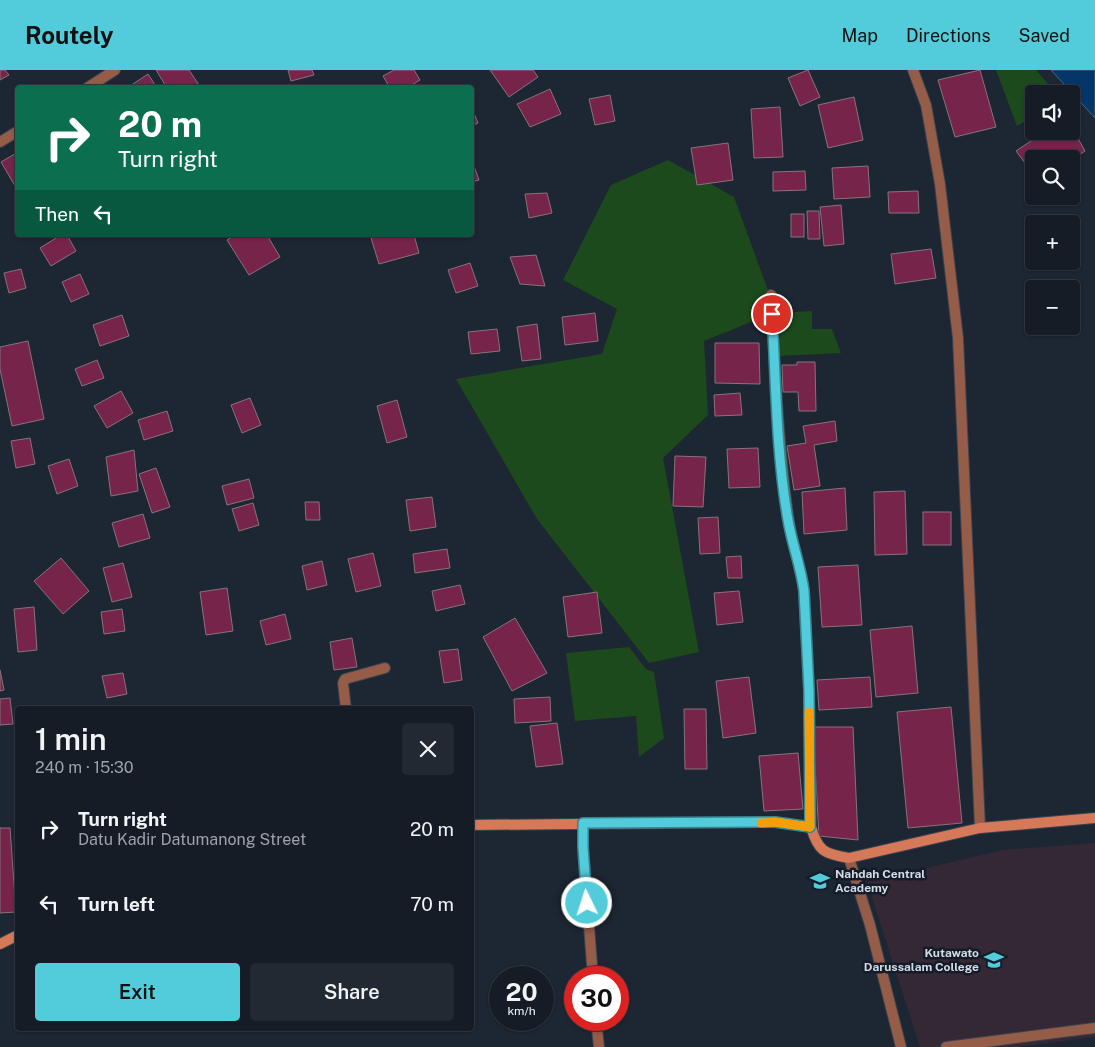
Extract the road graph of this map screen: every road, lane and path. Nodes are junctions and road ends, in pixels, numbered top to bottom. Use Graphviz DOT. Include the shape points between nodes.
graph roads {
  1 [pos="115,70"];
  2 [pos="913,70"];
  3 [pos="92,85"];
  4 [pos="15,133"];
  5 [pos="0,142"];
  6 [pos="771,295"];
  7 [pos="385,668"];
  8 [pos="346,706"];
  9 [pos="1095,818"];
  10 [pos="583,823"];
  11 [pos="474,825"];
  12 [pos="810,827"];
  13 [pos="980,828"];
  14 [pos="849,858"];
  15 [pos="15,936"];
  16 [pos="0,944"];
  17 [pos="592,966"];
  18 [pos="1095,1028"];
  19 [pos="597,1031"];
  20 [pos="599,1047"];
  21 [pos="901,1047"];
  22 [pos="946,1047"];
  1 -- 3 [label="street"];
  2 -- 13 [label="street" via="926,105 940,184 958,338"];
  4 -- 5 [label="street"];
  6 -- 12 [label="street" via="788,520 804,591"];
  7 -- 8 [label="street" via="345,679"];
  9 -- 13 [label="street"];
  10 -- 11 [label="street"];
  10 -- 12 [label="street" via="775,822"];
  10 -- 17 [label="street"];
  12 -- 14 [label="street" via="819,847 830,854"];
  13 -- 14 [label="street"];
  14 -- 21 [label="street"];
  15 -- 16 [label="street"];
  18 -- 22 [label="street"];
  19 -- 20 [label="street"];
}
